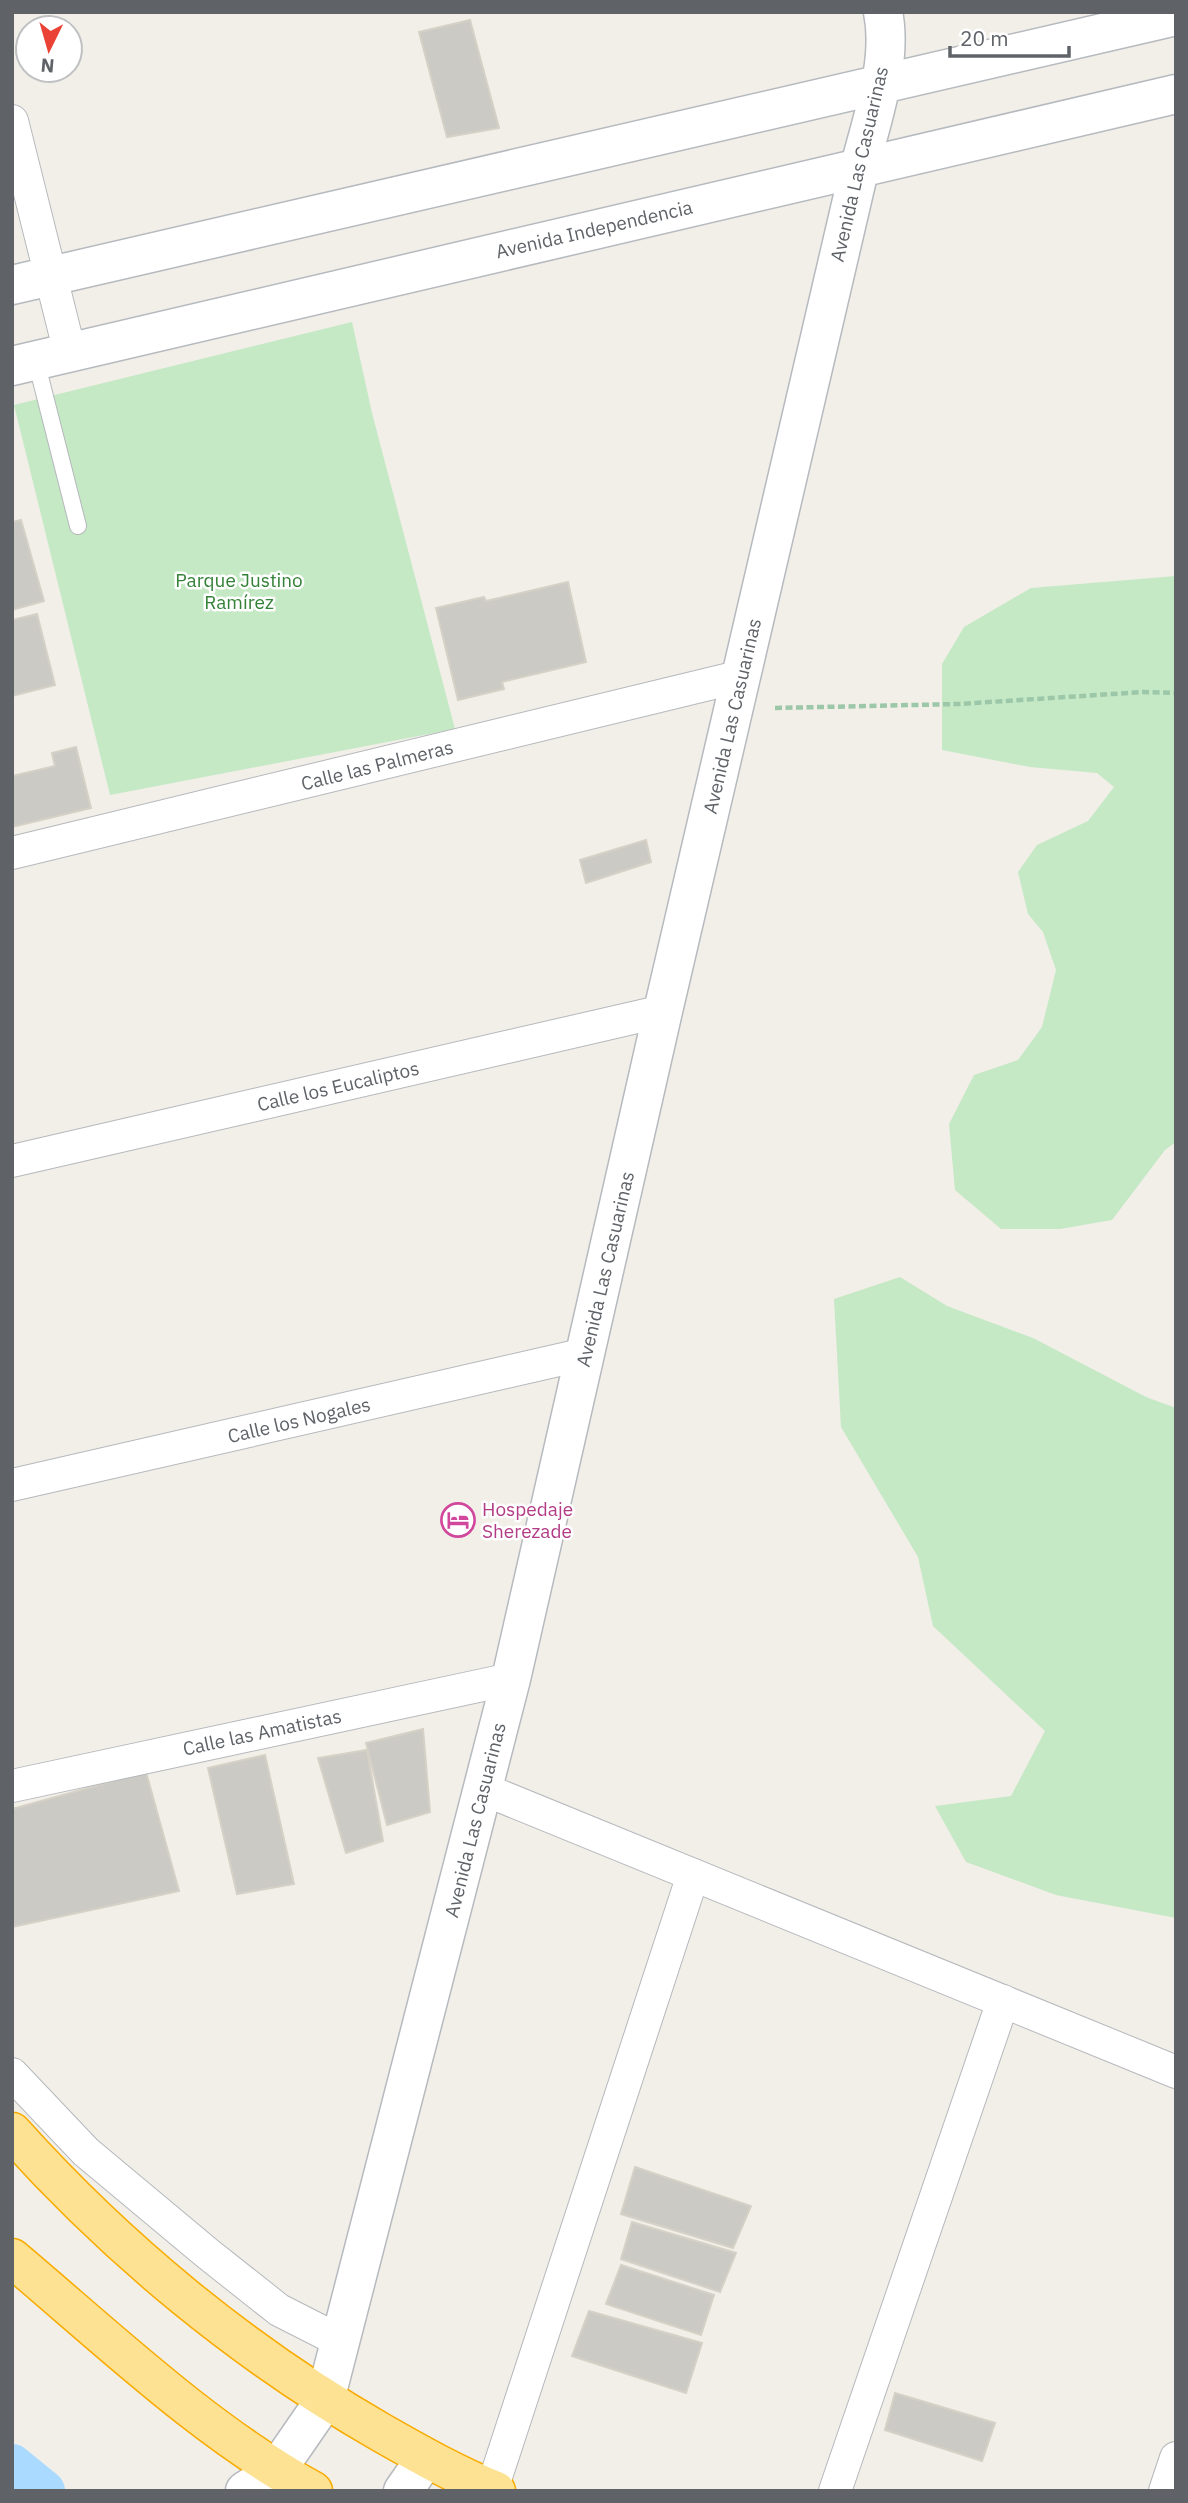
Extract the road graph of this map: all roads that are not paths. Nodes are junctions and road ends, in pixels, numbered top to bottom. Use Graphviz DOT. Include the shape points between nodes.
graph roads {
  1 [pos="883,12"];
  2 [pos="1176,16"];
  3 [pos="881,85"];
  4 [pos="1176,94"];
  5 [pos="12,121"];
  6 [pos="860,166"];
  7 [pos="51,275"];
  8 [pos="12,285"];
  9 [pos="40,360"];
  10 [pos="78,526"];
  11 [pos="738,691"];
  12 [pos="12,853"];
  13 [pos="663,1011"];
  14 [pos="12,1161"];
  15 [pos="585,1354"];
  16 [pos="12,1485"];
  17 [pos="512,1679"];
  18 [pos="12,1786"];
  19 [pos="483,1789"];
  20 [pos="693,1875"];
  21 [pos="1003,2001"];
  22 [pos="1176,2072"];
  23 [pos="12,2074"];
  24 [pos="12,2132"];
  25 [pos="12,2258"];
  26 [pos="340,2341"];
  27 [pos="325,2400"];
  28 [pos="426,2458"];
  29 [pos="1176,2458"];
  30 [pos="276,2470"];
  31 [pos="494,2490"];
  32 [pos="245,2491"];
  33 [pos="313,2491"];
  34 [pos="403,2491"];
  35 [pos="835,2491"];
  36 [pos="1165,2491"];
  1 -- 3 [label="street, Avenida Las Casuarinas"];
  2 -- 3 [label="street"];
  3 -- 6 [label="street, Avenida Las Casuarinas"];
  3 -- 7 [label="street"];
  4 -- 6 [label="street, Avenida Independencia"];
  5 -- 7 [label="street"];
  6 -- 9 [label="street, Avenida Independencia"];
  6 -- 11 [label="street, Avenida Las Casuarinas"];
  7 -- 8 [label="street"];
  7 -- 9 [label="street"];
  9 -- 10 [label="lane"];
  11 -- 12 [label="street, Calle las Palmeras"];
  11 -- 13 [label="street, Avenida Las Casuarinas"];
  13 -- 14 [label="street, Calle los Eucaliptos"];
  13 -- 15 [label="street, Avenida Las Casuarinas"];
  15 -- 16 [label="street, Calle los Nogales"];
  15 -- 17 [label="street, Avenida Las Casuarinas"];
  17 -- 18 [label="street, Calle las Amatistas"];
  17 -- 19 [label="street, Avenida Las Casuarinas"];
  19 -- 20 [label="street"];
  19 -- 26 [label="street, Avenida Las Casuarinas"];
  20 -- 21 [label="street"];
  20 -- 31 [label="street"];
  21 -- 22 [label="street"];
  21 -- 35 [label="street"];
  23 -- 26 [label="street" via="86,2152 206,2253 279,2310"];
  24 -- 27 [label="highway" via="60,2185 172,2286"];
  25 -- 30 [label="highway" via="167,2390"];
  26 -- 27 [label="street, Avenida Las Casuarinas"];
  27 -- 28 [label="highway"];
  27 -- 30 [label="street, Avenida Las Casuarinas"];
  28 -- 31 [label="highway"];
  28 -- 34 [label="street"];
  29 -- 36 [label="street"];
  30 -- 32 [label="street, Avenida Las Casuarinas"];
  30 -- 33 [label="highway"];
}
